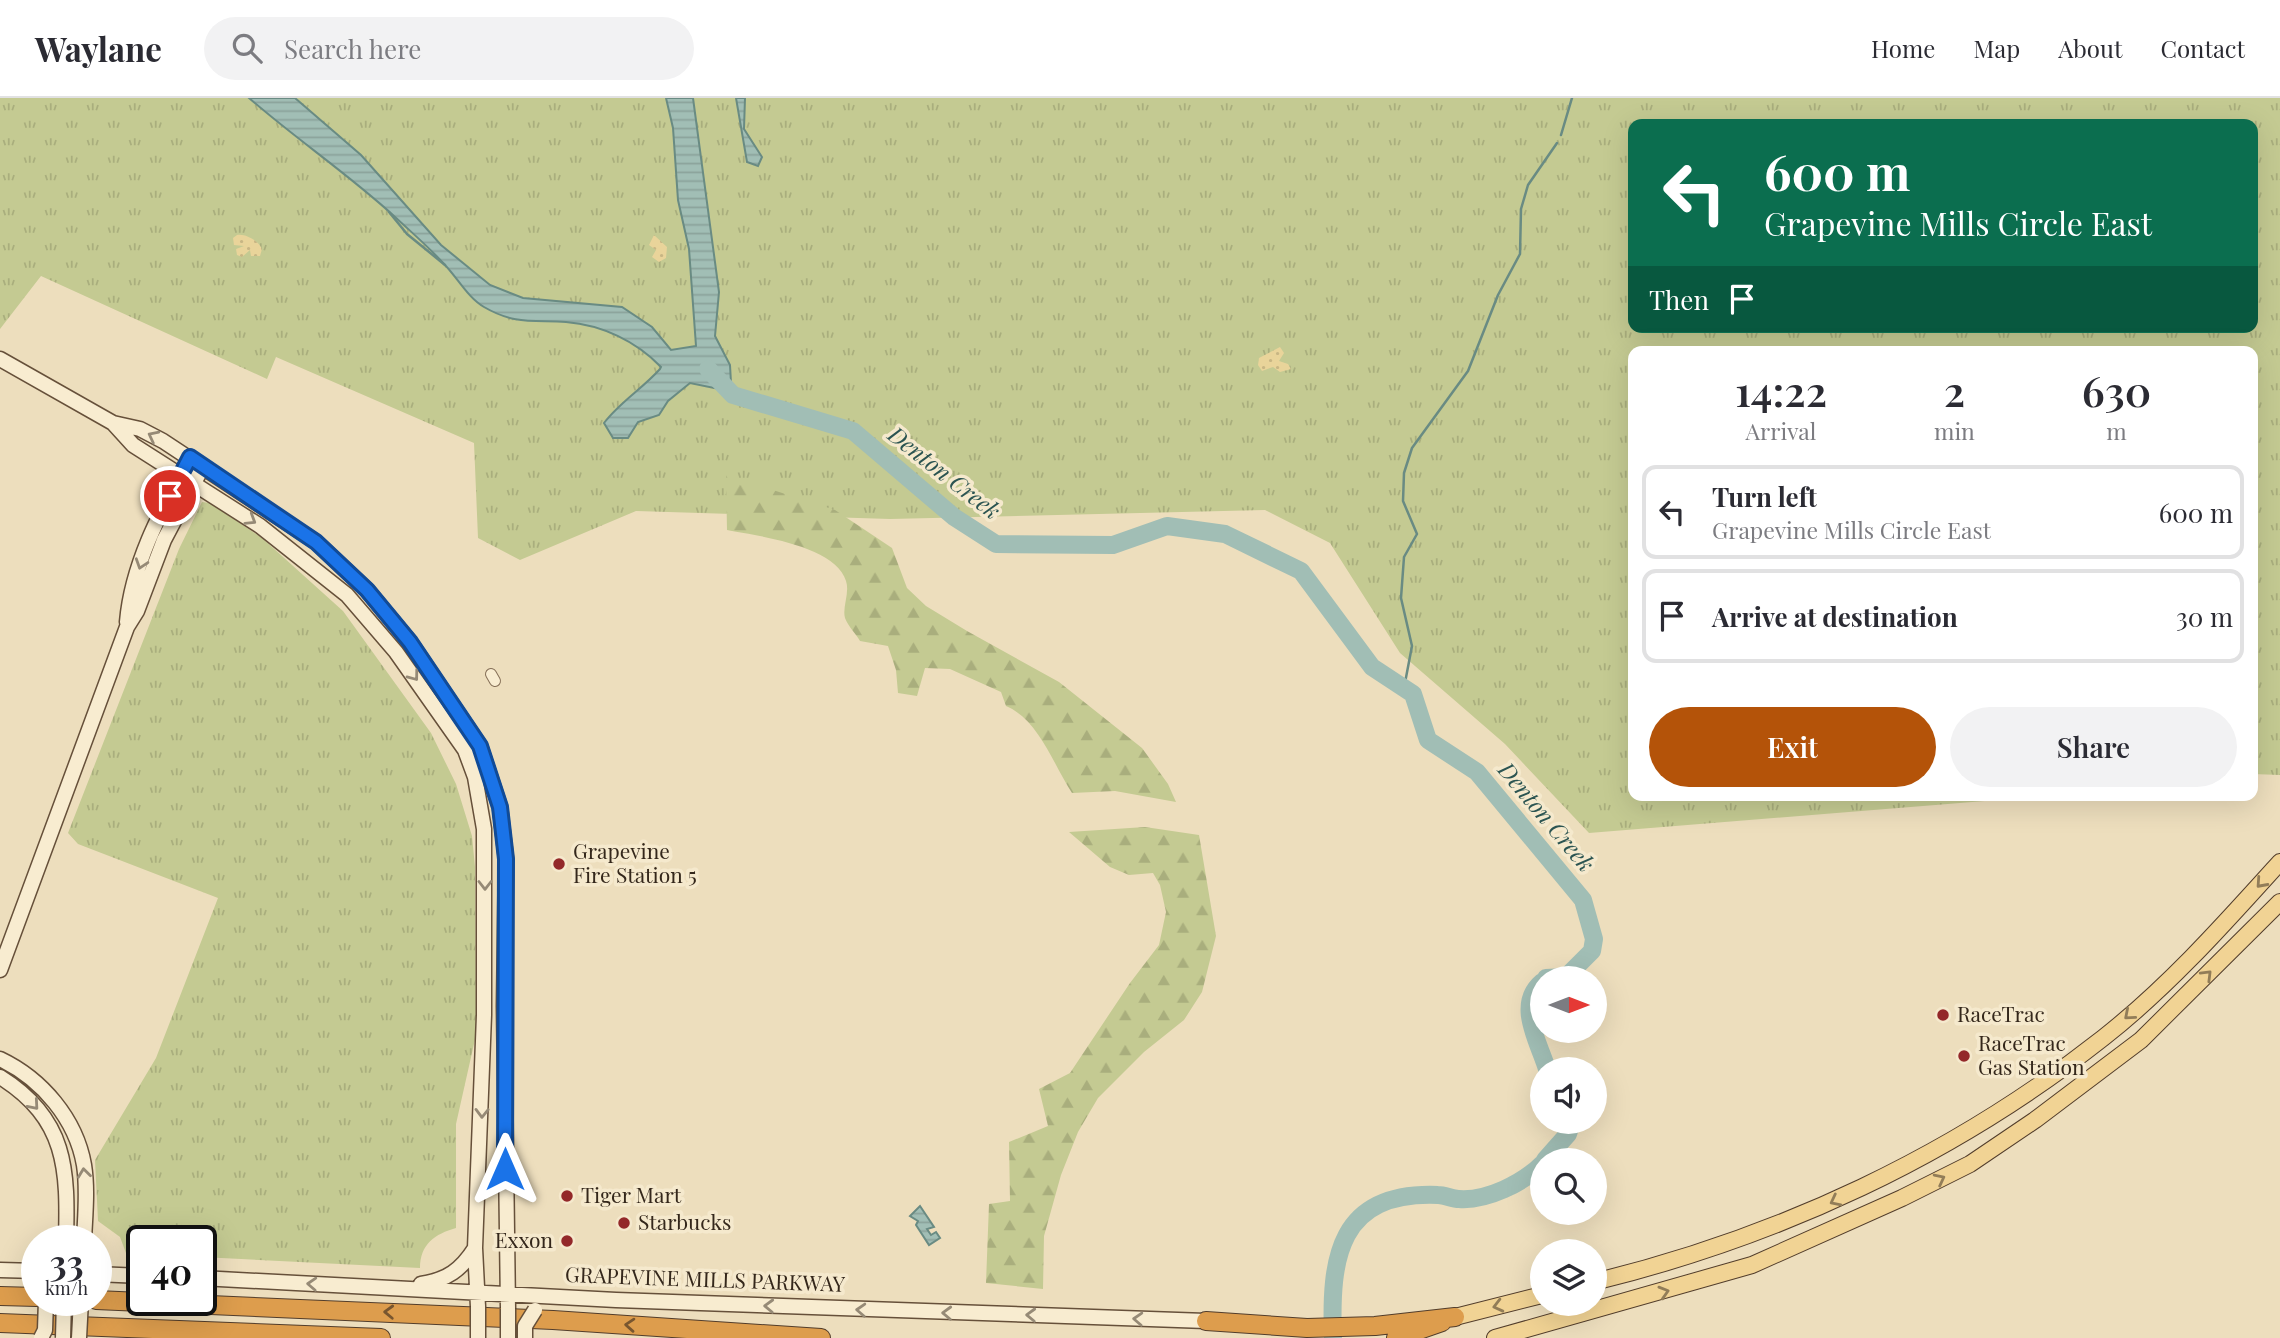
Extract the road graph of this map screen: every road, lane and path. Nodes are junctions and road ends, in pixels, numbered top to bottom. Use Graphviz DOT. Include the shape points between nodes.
graph roads {
  1 [pos="0,359"];
  2 [pos="113,423"];
  3 [pos="190,457"];
  4 [pos="203,466"];
  5 [pos="180,476"];
  6 [pos="192,485"];
  7 [pos="127,627"];
  8 [pos="485,859"];
  9 [pos="506,859"];
  10 [pos="2280,862"];
  11 [pos="2280,902"];
  12 [pos="0,970"];
  13 [pos="0,1059"];
  14 [pos="2066,1064"];
  15 [pos="0,1077"];
  16 [pos="2083,1084"];
  17 [pos="66,1225"];
  18 [pos="84,1225"];
  19 [pos="475,1248"];
  20 [pos="0,1270"];
  21 [pos="21,1272"];
  22 [pos="1607,1279"];
  23 [pos="217,1280"];
  24 [pos="400,1288"];
  25 [pos="508,1293"];
  26 [pos="0,1296"];
  27 [pos="21,1297"];
  28 [pos="556,1297"];
  29 [pos="1530,1298"];
  30 [pos="478,1299"];
  31 [pos="112,1301"];
  32 [pos="1607,1307"];
  33 [pos="45,1316"];
  34 [pos="63,1316"];
  35 [pos="80,1316"];
  36 [pos="1576,1316"];
  37 [pos="1455,1317"];
  38 [pos="1206,1321"];
  39 [pos="0,1323"];
  40 [pos="41,1338"];
  41 [pos="62,1338"];
  42 [pos="79,1338"];
  43 [pos="382,1338"];
  44 [pos="478,1338"];
  45 [pos="508,1338"];
  46 [pos="525,1338"];
  47 [pos="821,1338"];
  48 [pos="1396,1338"];
  49 [pos="1495,1338"];
  1 -- 2 [label="street"];
  3 -- 2 [label="street, one-way" via="140,429"];
  2 -- 5 [label="street" via="133,445"];
  3 -- 4 [label="street"];
  3 -- 5 [label="street"];
  4 -- 6 [label="street"];
  4 -- 9 [label="street" via="316,542 367,590 410,642 480,746 500,807"];
  5 -- 6 [label="street"];
  5 -- 7 [label="street, one-way" via="144,554 129,601"];
  6 -- 7 [label="street"];
  6 -- 8 [label="street, one-way" via="260,526 321,572 396,652 465,750 480,799"];
  7 -- 12 [label="street"];
  8 -- 9 [label="street"];
  8 -- 19 [label="street, one-way" via="481,1156"];
  9 -- 25 [label="street"];
  10 -- 14 [label="main road, one-way" via="2165,983"];
  16 -- 11 [label="main road, one-way" via="2141,1040"];
  18 -- 13 [label="street, one-way" via="84,1164 76,1140 55,1100"];
  14 -- 16 [label="main road"];
  14 -- 22 [label="main road, one-way" via="1925,1154 1814,1212 1711,1250"];
  15 -- 17 [label="street, one-way" via="22,1091 56,1135 65,1164"];
  32 -- 16 [label="main road, one-way" via="1752,1265 1902,1198 1970,1164"];
  19 -- 24 [label="street" via="453,1275"];
  19 -- 30 [label="street"];
  20 -- 21 [label="street"];
  24 -- 23 [label="street, GRAPEVINE MILLS PARKWAY, one-way"];
  24 -- 30 [label="street, GRAPEVINE MILLS PARKWAY"];
  25 -- 28 [label="street, GRAPEVINE MILLS PARKWAY"];
  25 -- 30 [label="street, GRAPEVINE MILLS PARKWAY"];
  25 -- 45 [label="street, bridge"];
  26 -- 27 [label="highway"];
  38 -- 28 [label="street, GRAPEVINE MILLS PARKWAY, one-way"];
  28 -- 46 [label="street, bridge" via="535,1310"];
  29 -- 37 [label="main road, one-way"];
  30 -- 44 [label="street, bridge"];
  47 -- 31 [label="highway, one-way" via="553,1320"];
  33 -- 40 [label="street, bridge"];
  34 -- 41 [label="street, bridge"];
  35 -- 42 [label="street, bridge"];
  36 -- 49 [label="main road"];
  37 -- 38 [label="highway" via="1307,1328"];
  37 -- 48 [label="highway"];
  39 -- 43 [label="highway"];
}
